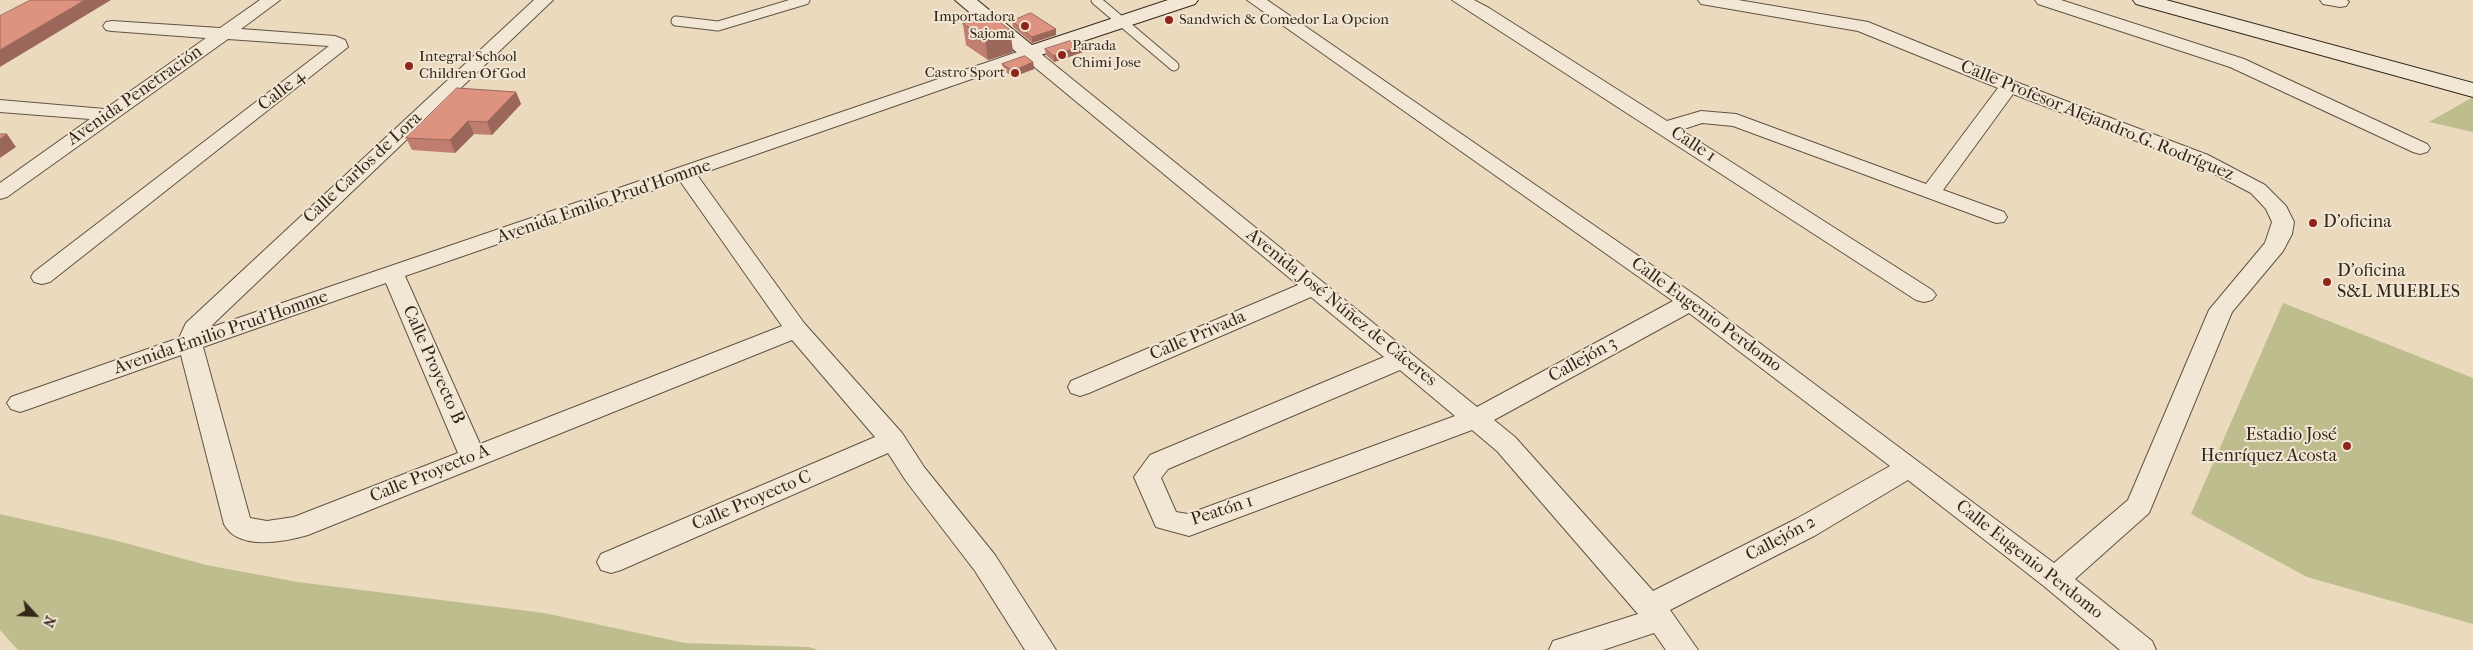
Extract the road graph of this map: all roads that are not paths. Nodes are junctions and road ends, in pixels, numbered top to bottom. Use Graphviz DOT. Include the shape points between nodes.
graph roads {
  1 [pos="271,0"];
  2 [pos="544,0"];
  3 [pos="805,0"];
  4 [pos="966,0"];
  5 [pos="1096,0"];
  6 [pos="1188,0"];
  7 [pos="1256,0"];
  8 [pos="1461,0"];
  9 [pos="1707,0"];
  10 [pos="2044,0"];
  11 [pos="2144,0"];
  12 [pos="2174,0"];
  13 [pos="676,21"];
  14 [pos="1124,21"];
  15 [pos="112,26"];
  16 [pos="226,33"];
  17 [pos="1029,53"];
  18 [pos="1174,66"];
  19 [pos="2473,81"];
  20 [pos="2009,86"];
  21 [pos="2473,90"];
  22 [pos="0,106"];
  23 [pos="107,115"];
  24 [pos="1667,128"];
  25 [pos="2420,148"];
  26 [pos="686,174"];
  27 [pos="0,192"];
  28 [pos="1930,193"];
  29 [pos="1996,217"];
  30 [pos="393,274"];
  31 [pos="42,277"];
  32 [pos="1316,286"];
  33 [pos="1924,295"];
  34 [pos="1690,302"];
  35 [pos="796,329"];
  36 [pos="190,342"];
  37 [pos="1404,359"];
  38 [pos="1080,386"];
  39 [pos="20,403"];
  40 [pos="1475,418"];
  41 [pos="893,440"];
  42 [pos="472,456"];
  43 [pos="1909,467"];
  44 [pos="611,562"];
  45 [pos="2055,579"];
  46 [pos="1654,613"];
  47 [pos="1041,650"];
  48 [pos="1564,650"];
  49 [pos="1684,650"];
  50 [pos="2142,650"];
  1 -- 16 [label="street, Avenida Penetración"];
  2 -- 36 [label="street, Calle Carlos de Lora" via="199,324"];
  3 -- 13 [label="lane" via="718,26"];
  4 -- 17 [label="main road, Avenida José Núñez de Cáceres"];
  5 -- 14 [label="lane"];
  6 -- 14 [label="main road, Avenida Emilio Prud'Homme"];
  7 -- 34 [label="street, Calle Eugenio Perdomo"];
  8 -- 24 [label="street, Calle 1"];
  9 -- 20 [label="street, Calle Profesor Alejandro G. Rodríguez" via="1862,26"];
  10 -- 25 [label="street" via="2237,62"];
  11 -- 21 [label="main road"];
  12 -- 19 [label="main road"];
  14 -- 17 [label="main road, Avenida Emilio Prud'Homme"];
  14 -- 18 [label="lane"];
  15 -- 16 [label="street, Calle 4"];
  16 -- 23 [label="street, Avenida Penetración"];
  16 -- 31 [label="street, Calle 4" via="335,41 339,47"];
  17 -- 26 [label="street, Avenida Emilio Prud'Homme"];
  17 -- 32 [label="street, Avenida José Núñez de Cáceres"];
  20 -- 28 [label="street"];
  20 -- 45 [label="street, Calle Profesor Alejandro G. Rodríguez" via="2231,173 2258,189 2275,206 2283,222 2275,246 2221,310 2139,506"];
  22 -- 23 [label="street"];
  23 -- 27 [label="street, Avenida Penetración"];
  24 -- 28 [label="street" via="1701,117 1736,120"];
  24 -- 33 [label="street, Calle 1"];
  26 -- 30 [label="street, Avenida Emilio Prud'Homme"];
  26 -- 35 [label="street"];
  28 -- 29 [label="street"];
  30 -- 36 [label="street, Avenida Emilio Prud'Homme"];
  30 -- 42 [label="street, Calle Proyecto B"];
  32 -- 37 [label="street, Avenida José Núñez de Cáceres"];
  32 -- 38 [label="street, Calle Privada"];
  34 -- 40 [label="street, Callejón 3"];
  34 -- 43 [label="street, Calle Eugenio Perdomo"];
  35 -- 41 [label="street"];
  35 -- 42 [label="street, Calle Proyecto A"];
  36 -- 39 [label="street, Avenida Emilio Prud'Homme"];
  36 -- 42 [label="street, Calle Proyecto A" via="238,524 250,531 274,533 298,527"];
  37 -- 40 [label="street, Avenida José Núñez de Cáceres"];
  37 -- 40 [label="street, Peatón 1" via="1159,462 1147,477 1166,520 1189,525"];
  40 -- 46 [label="street, Avenida José Núñez de Cáceres" via="1506,444"];
  41 -- 44 [label="street, Calle Proyecto C"];
  41 -- 47 [label="street" via="915,474 985,563"];
  43 -- 45 [label="street, Calle Eugenio Perdomo"];
  43 -- 46 [label="street, Callejón 2"];
  45 -- 50 [label="street, Calle Eugenio Perdomo"];
  46 -- 48 [label="street, Callejón 2"];
  46 -- 49 [label="street, Avenida José Núñez de Cáceres"];
}
